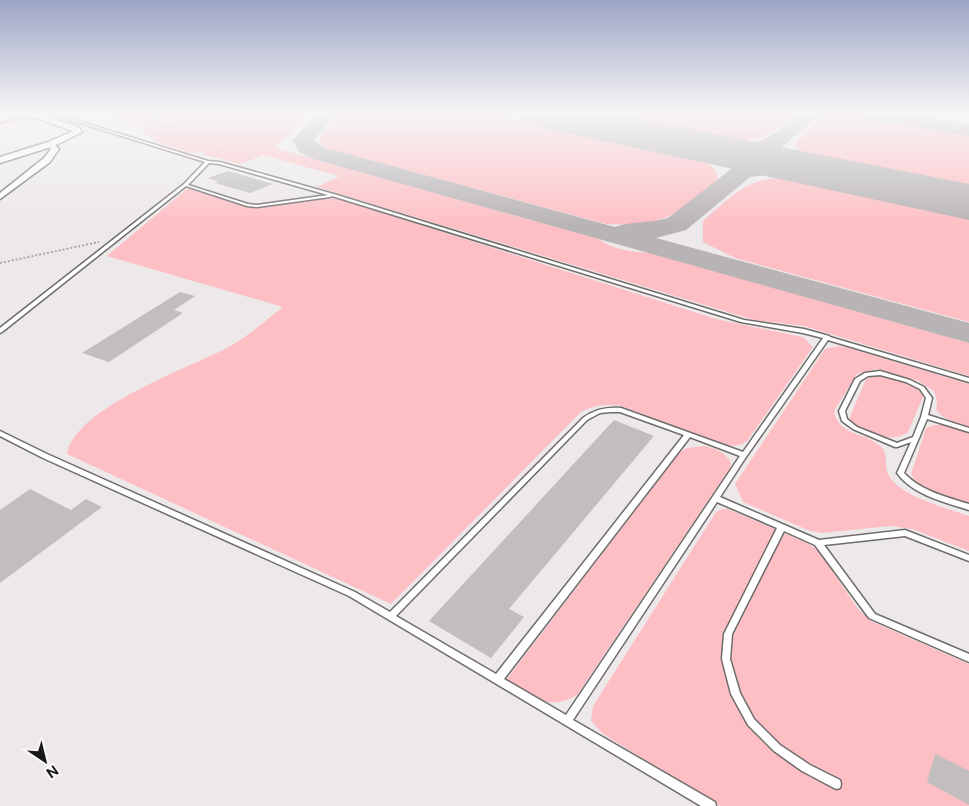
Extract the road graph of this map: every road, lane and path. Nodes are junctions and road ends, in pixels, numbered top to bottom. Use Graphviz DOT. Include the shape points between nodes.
graph roads {
  1 [pos="27,152"];
  2 [pos="53,152"];
  3 [pos="174,152"];
  4 [pos="0,160"];
  5 [pos="208,162"];
  6 [pos="185,185"];
  7 [pos="336,196"];
  8 [pos="0,197"];
  9 [pos="99,242"];
  10 [pos="0,263"];
  11 [pos="0,331"];
  12 [pos="827,337"];
  13 [pos="969,380"];
  14 [pos="925,416"];
  15 [pos="969,430"];
  16 [pos="0,433"];
  17 [pos="688,436"];
  18 [pos="916,438"];
  19 [pos="744,455"];
  20 [pos="717,499"];
  21 [pos="969,507"];
  22 [pos="782,527"];
  23 [pos="818,543"];
  24 [pos="969,558"];
  25 [pos="391,616"];
  26 [pos="969,658"];
  27 [pos="498,679"];
  28 [pos="567,721"];
  29 [pos="836,784"];
  30 [pos="711,806"];
  1 -- 4 [label="street"];
  2 -- 8 [label="street"];
  3 -- 5 [label="lane"];
  5 -- 6 [label="lane"];
  5 -- 7 [label="lane"];
  6 -- 7 [label="lane" via="257,206"];
  6 -- 11 [label="lane"];
  7 -- 12 [label="lane" via="743,321 804,330"];
  9 -- 10 [label="path"];
  12 -- 13 [label="lane"];
  12 -- 19 [label="lane"];
  14 -- 15 [label="lane"];
  14 -- 18 [label="lane"];
  14 -- 18 [label="lane" via="929,398 922,388 880,373 867,374 857,380 842,411 844,420 855,428 897,445"];
  16 -- 25 [label="lane" via="352,594"];
  17 -- 19 [label="lane"];
  17 -- 25 [label="lane" via="621,410 596,411"];
  17 -- 27 [label="lane"];
  18 -- 21 [label="lane" via="900,473 906,481 920,490"];
  19 -- 20 [label="lane"];
  20 -- 22 [label="lane"];
  20 -- 28 [label="lane"];
  22 -- 23 [label="lane"];
  22 -- 29 [label="lane" via="728,634 726,658 736,694 751,722 777,748"];
  23 -- 24 [label="lane" via="905,533"];
  23 -- 26 [label="lane" via="872,616"];
  25 -- 27 [label="lane"];
  27 -- 28 [label="lane"];
  28 -- 30 [label="lane"];
}
